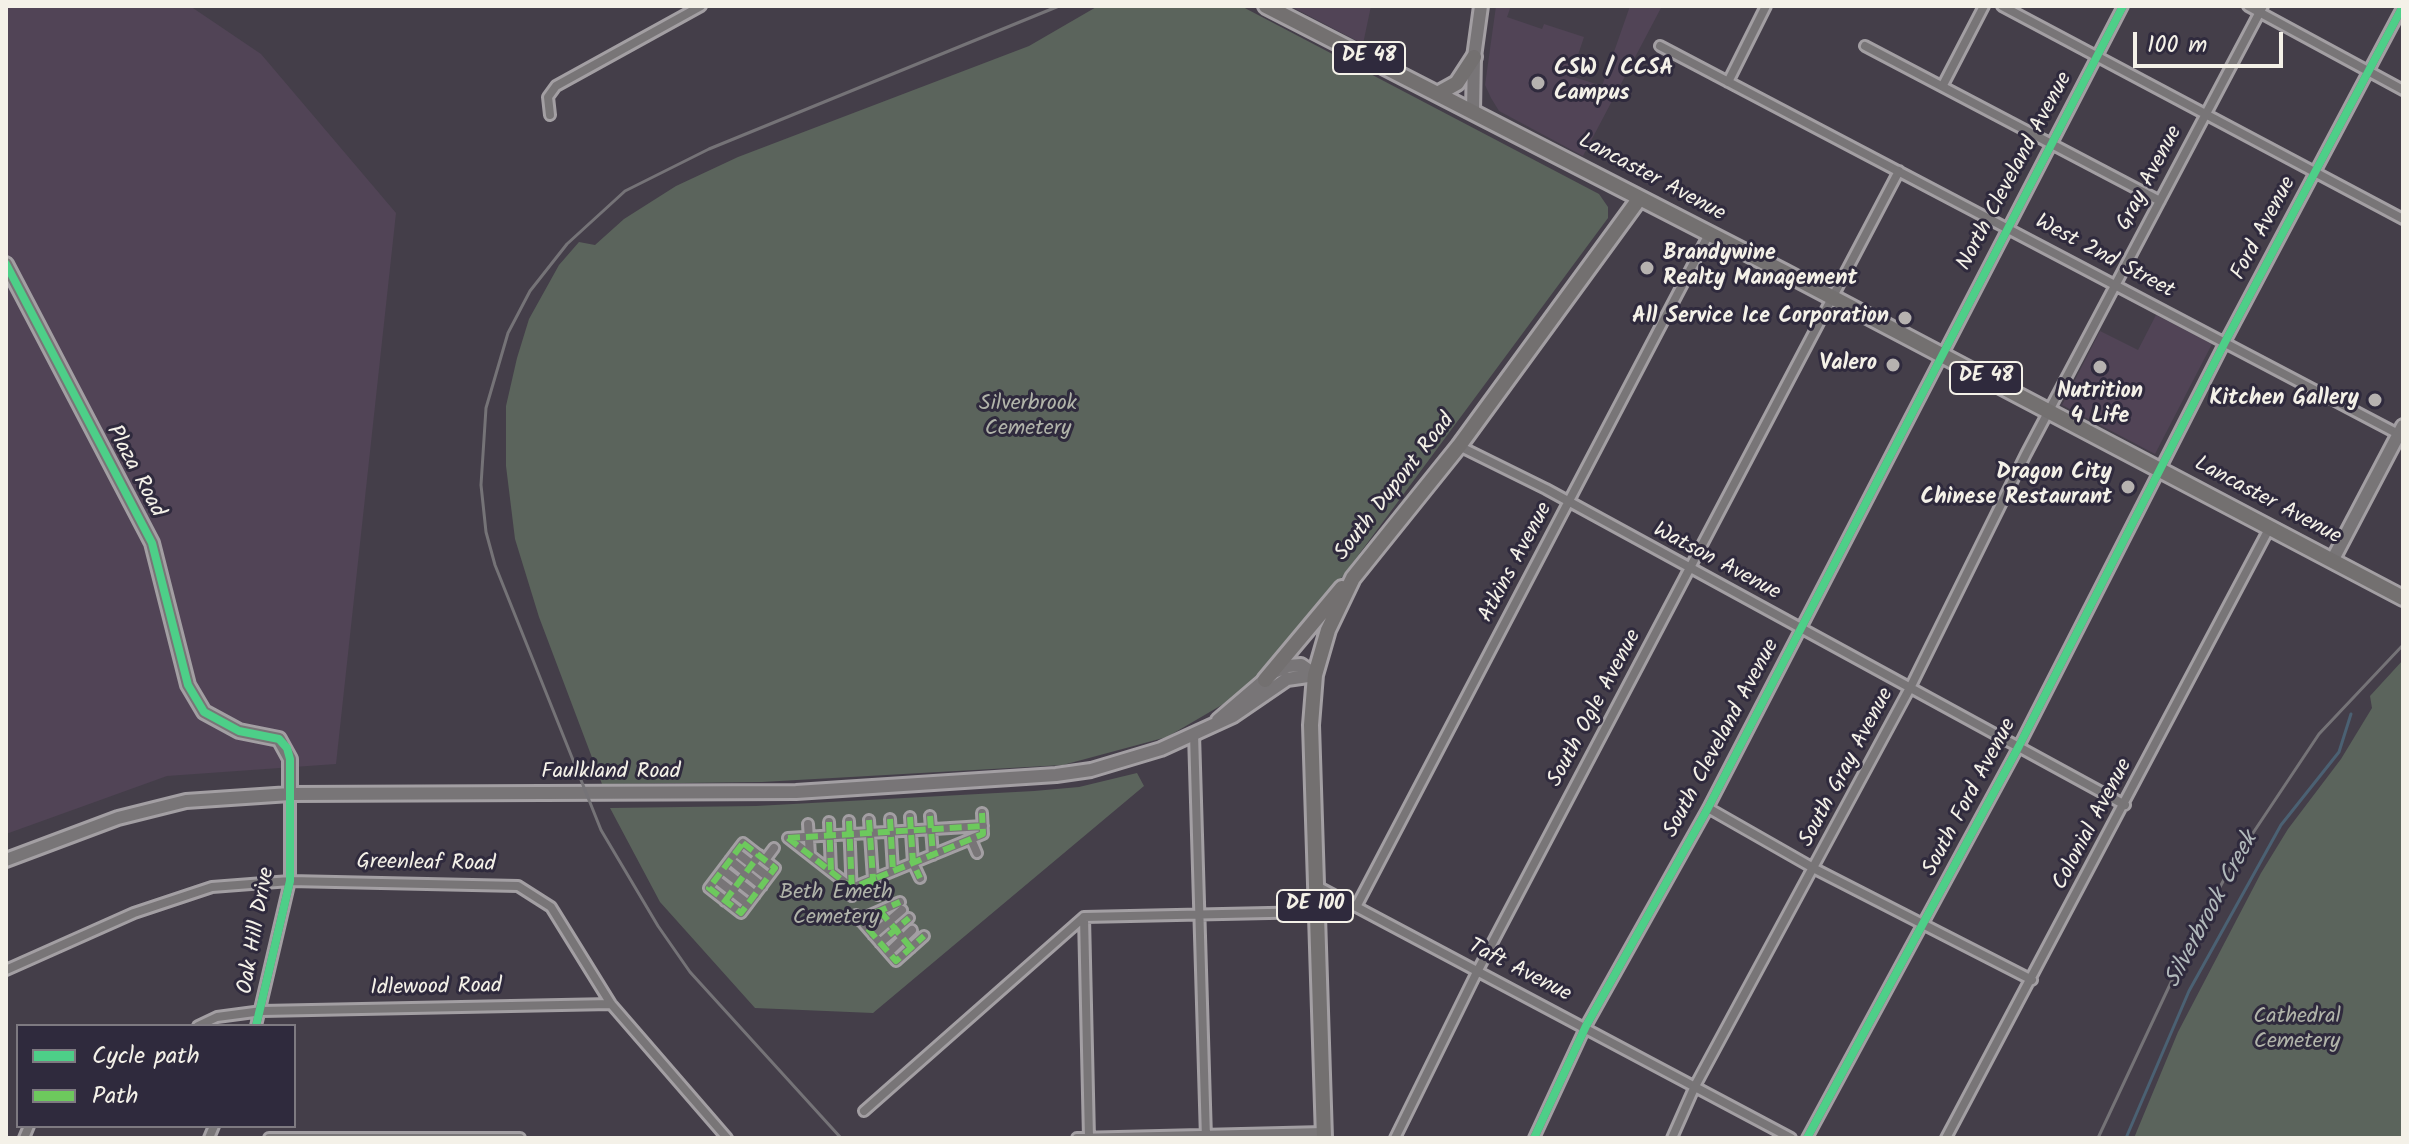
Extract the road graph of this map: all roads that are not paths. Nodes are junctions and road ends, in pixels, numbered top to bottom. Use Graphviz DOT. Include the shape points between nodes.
graph roads {
  1 [pos="701,6"];
  2 [pos="1266,6"];
  3 [pos="1481,6"];
  4 [pos="1766,6"];
  5 [pos="1984,6"];
  6 [pos="2002,6"];
  7 [pos="2123,6"];
  8 [pos="2248,6"];
  9 [pos="2403,6"];
  10 [pos="2261,9"];
  11 [pos="1660,46"];
  12 [pos="1865,46"];
  13 [pos="2097,56"];
  14 [pos="1474,57"];
  15 [pos="2368,71"];
  16 [pos="1728,82"];
  17 [pos="1943,85"];
  18 [pos="2403,90"];
  19 [pos="1439,93"];
  20 [pos="1473,111"];
  21 [pos="2206,114"];
  22 [pos="550,115"];
  23 [pos="2052,143"];
  24 [pos="1899,171"];
  25 [pos="2316,172"];
  26 [pos="1639,199"];
  27 [pos="2160,201"];
  28 [pos="2403,219"];
  29 [pos="2007,227"];
  30 [pos="1709,234"];
  31 [pos="6,264"];
  32 [pos="2115,285"];
  33 [pos="1831,298"];
  34 [pos="2225,342"];
  35 [pos="1941,355"];
  36 [pos="2049,411"];
  37 [pos="2401,432"];
  38 [pos="1459,446"];
  39 [pos="2161,471"];
  40 [pos="1568,504"];
  41 [pos="2270,527"];
  42 [pos="2332,561"];
  43 [pos="1691,570"];
  44 [pos="1353,578"];
  45 [pos="2403,598"];
  46 [pos="1801,629"];
  47 [pos="1315,675"];
  48 [pos="1265,680"];
  49 [pos="1911,686"];
  50 [pos="1216,722"];
  51 [pos="1194,734"];
  52 [pos="2019,746"];
  53 [pos="290,794"];
  54 [pos="2125,805"];
  55 [pos="1708,808"];
  56 [pos="982,813"];
  57 [pos="930,816"];
  58 [pos="910,817"];
  59 [pos="890,819"];
  60 [pos="869,820"];
  61 [pos="849,821"];
  62 [pos="829,822"];
  63 [pos="808,824"];
  64 [pos="983,826"];
  65 [pos="952,828"];
  66 [pos="931,829"];
  67 [pos="911,831"];
  68 [pos="891,832"];
  69 [pos="870,833"];
  70 [pos="850,834"];
  71 [pos="829,836"];
  72 [pos="809,837"];
  73 [pos="971,839"];
  74 [pos="953,847"];
  75 [pos="774,848"];
  76 [pos="736,852"];
  77 [pos="977,853"];
  78 [pos="810,855"];
  79 [pos="933,855"];
  80 [pos="762,858"];
  81 [pos="6,860"];
  82 [pos="730,860"];
  83 [pos="913,863"];
  84 [pos="752,865"];
  85 [pos="1815,869"];
  86 [pos="723,870"];
  87 [pos="831,871"];
  88 [pos="893,871"];
  89 [pos="746,873"];
  90 [pos="768,877"];
  91 [pos="920,878"];
  92 [pos="716,879"];
  93 [pos="873,879"];
  94 [pos="290,881"];
  95 [pos="739,882"];
  96 [pos="1314,885"];
  97 [pos="762,886"];
  98 [pos="732,891"];
  99 [pos="852,892"];
  100 [pos="755,895"];
  101 [pos="878,895"];
  102 [pos="725,901"];
  103 [pos="748,904"];
  104 [pos="1356,907"];
  105 [pos="880,911"];
  106 [pos="1315,912"];
  107 [pos="1199,916"];
  108 [pos="1084,917"];
  109 [pos="909,918"];
  110 [pos="888,921"];
  111 [pos="1925,924"];
  112 [pos="896,930"];
  113 [pos="912,930"];
  114 [pos="873,935"];
  115 [pos="924,936"];
  116 [pos="903,938"];
  117 [pos="880,943"];
  118 [pos="911,948"];
  119 [pos="889,952"];
  120 [pos="6,970"];
  121 [pos="1477,972"];
  122 [pos="2032,980"];
  123 [pos="611,1004"];
  124 [pos="262,1011"];
  125 [pos="202,1024"];
  126 [pos="257,1024"];
  127 [pos="1586,1026"];
  128 [pos="1695,1086"];
  129 [pos="864,1111"];
  130 [pos="1206,1135"];
  131 [pos="1324,1135"];
  132 [pos="1089,1137"];
  133 [pos="269,1138"];
  134 [pos="520,1138"];
  135 [pos="727,1138"];
  136 [pos="1077,1138"];
  137 [pos="1395,1138"];
  138 [pos="1534,1138"];
  139 [pos="1672,1138"];
  140 [pos="1791,1138"];
  141 [pos="1807,1138"];
  142 [pos="1946,1138"];
  1 -- 22 [label="street" via="556,86 548,97"];
  2 -- 19 [label="main road, DE 48"];
  3 -- 14 [label="main road"];
  4 -- 16 [label="street"];
  5 -- 17 [label="street"];
  6 -- 13 [label="street"];
  7 -- 13 [label="street, North Cleveland Avenue"];
  8 -- 10 [label="street"];
  9 -- 15 [label="street, Ford Avenue"];
  10 -- 15 [label="street"];
  10 -- 21 [label="street, Gray Avenue"];
  11 -- 16 [label="street, West 2nd Street"];
  12 -- 17 [label="street"];
  13 -- 21 [label="street"];
  13 -- 23 [label="street, North Cleveland Avenue"];
  14 -- 19 [label="main road" via="1457,83"];
  14 -- 20 [label="main road"];
  15 -- 18 [label="street"];
  15 -- 25 [label="street, Ford Avenue"];
  16 -- 24 [label="street, West 2nd Street"];
  17 -- 23 [label="street"];
  19 -- 20 [label="main road, DE 48"];
  20 -- 26 [label="main road, Lancaster Avenue / DE 48"];
  21 -- 25 [label="street"];
  21 -- 27 [label="street, Gray Avenue"];
  23 -- 27 [label="street"];
  23 -- 29 [label="street, North Cleveland Avenue"];
  24 -- 29 [label="street, West 2nd Street"];
  24 -- 33 [label="street, South Ogle Avenue"];
  25 -- 28 [label="street"];
  25 -- 34 [label="street, Ford Avenue"];
  26 -- 30 [label="main road, Lancaster Avenue / DE 48"];
  26 -- 38 [label="main road, South Dupont Road / DE 100"];
  27 -- 32 [label="street, Gray Avenue"];
  29 -- 32 [label="street, West 2nd Street"];
  29 -- 35 [label="street, North Cleveland Avenue"];
  30 -- 33 [label="main road, Lancaster Avenue / DE 48"];
  30 -- 40 [label="street, Atkins Avenue"];
  31 -- 53 [label="main road, Plaza Road" via="152,543 188,685 204,712 239,731 279,739 290,759"];
  32 -- 34 [label="street, West 2nd Street"];
  32 -- 36 [label="street, Gray Avenue"];
  33 -- 35 [label="main road, Lancaster Avenue / DE 48"];
  33 -- 43 [label="street, South Ogle Avenue"];
  34 -- 37 [label="street, West 2nd Street"];
  34 -- 39 [label="street, Ford Avenue"];
  35 -- 36 [label="main road, Lancaster Avenue / DE 48"];
  35 -- 46 [label="street, South Cleveland Avenue"];
  36 -- 39 [label="main road, Lancaster Avenue / DE 48"];
  36 -- 49 [label="street, South Gray Avenue"];
  37 -- 42 [label="main road"];
  38 -- 40 [label="street, Watson Avenue"];
  38 -- 44 [label="main road, South Dupont Road / DE 100"];
  39 -- 41 [label="main road, Lancaster Avenue / DE 48"];
  39 -- 52 [label="street, South Ford Avenue"];
  40 -- 43 [label="street, Watson Avenue"];
  40 -- 104 [label="street, Atkins Avenue"];
  41 -- 42 [label="main road, Lancaster Avenue / DE 48"];
  41 -- 54 [label="street, Colonial Avenue"];
  42 -- 45 [label="main road, Lancaster Avenue / DE 48"];
  43 -- 46 [label="street, Watson Avenue"];
  43 -- 121 [label="street, South Ogle Avenue"];
  44 -- 47 [label="main road, South Dupont Road / DE 100" via="1328,630"];
  44 -- 48 [label="main road"];
  46 -- 49 [label="street, Watson Avenue"];
  46 -- 55 [label="street, South Cleveland Avenue"];
  47 -- 48 [label="main road, Faulkland Road" via="1297,664"];
  47 -- 50 [label="main road, Faulkland Road" via="1287,679"];
  47 -- 96 [label="main road, South Dupont Road / DE 100"];
  48 -- 50 [label="main road, Faulkland Road"];
  49 -- 52 [label="street, Watson Avenue"];
  49 -- 85 [label="street, South Gray Avenue"];
  50 -- 51 [label="main road, Faulkland Road"];
  51 -- 53 [label="main road, Faulkland Road" via="1127,761 1024,778 796,792"];
  51 -- 107 [label="street"];
  52 -- 54 [label="street, Watson Avenue"];
  52 -- 111 [label="street, South Ford Avenue"];
  53 -- 81 [label="main road, Faulkland Road" via="156,807"];
  53 -- 94 [label="street, Oak Hill Drive"];
  54 -- 122 [label="street, Colonial Avenue"];
  55 -- 85 [label="street"];
  55 -- 127 [label="street, South Cleveland Avenue"];
  56 -- 64 [label="street"];
  57 -- 66 [label="street"];
  58 -- 67 [label="street"];
  59 -- 68 [label="street"];
  60 -- 69 [label="street"];
  61 -- 70 [label="street"];
  62 -- 71 [label="street"];
  63 -- 72 [label="street"];
  64 -- 65 [label="street"];
  64 -- 73 [label="street" via="983,834"];
  65 -- 66 [label="street"];
  65 -- 74 [label="street"];
  66 -- 67 [label="street"];
  66 -- 79 [label="street"];
  67 -- 68 [label="street"];
  67 -- 83 [label="street"];
  68 -- 69 [label="street"];
  68 -- 88 [label="street"];
  69 -- 70 [label="street"];
  69 -- 93 [label="street"];
  70 -- 71 [label="street"];
  70 -- 99 [label="street"];
  71 -- 72 [label="street"];
  71 -- 87 [label="street"];
  72 -- 78 [label="street"];
  72 -- 78 [label="street" via="788,838"];
  73 -- 74 [label="street"];
  73 -- 77 [label="street"];
  74 -- 79 [label="street"];
  75 -- 80 [label="street"];
  76 -- 80 [label="street" via="743,843"];
  76 -- 82 [label="street"];
  76 -- 84 [label="street"];
  78 -- 87 [label="street"];
  79 -- 83 [label="street"];
  80 -- 84 [label="street"];
  80 -- 90 [label="street" via="775,868"];
  82 -- 86 [label="street"];
  82 -- 89 [label="street"];
  83 -- 88 [label="street"];
  83 -- 91 [label="street"];
  84 -- 89 [label="street"];
  84 -- 90 [label="street"];
  85 -- 111 [label="street"];
  85 -- 128 [label="street, South Gray Avenue"];
  86 -- 92 [label="street"];
  86 -- 95 [label="street"];
  87 -- 99 [label="street"];
  88 -- 93 [label="street"];
  89 -- 95 [label="street"];
  89 -- 97 [label="street"];
  90 -- 97 [label="street"];
  92 -- 98 [label="street"];
  92 -- 102 [label="street" via="709,888"];
  93 -- 99 [label="street"];
  93 -- 101 [label="street"];
  94 -- 120 [label="street, Greenleaf Road" via="212,887 134,913"];
  94 -- 123 [label="street, Greenleaf Road" via="518,886 551,907"];
  94 -- 124 [label="street, Oak Hill Drive"];
  95 -- 98 [label="street"];
  95 -- 100 [label="street"];
  96 -- 104 [label="street, Taft Avenue"];
  96 -- 106 [label="main road, South Dupont Road / DE 100"];
  97 -- 100 [label="street"];
  98 -- 102 [label="street"];
  98 -- 103 [label="street"];
  100 -- 103 [label="street"];
  102 -- 103 [label="street" via="741,913"];
  104 -- 121 [label="street, Taft Avenue"];
  105 -- 110 [label="street"];
  105 -- 110 [label="street" via="901,906"];
  105 -- 114 [label="street" via="858,917"];
  106 -- 107 [label="street"];
  106 -- 131 [label="main road, South Dupont Road / DE 100"];
  107 -- 108 [label="street"];
  107 -- 130 [label="street"];
  108 -- 129 [label="street"];
  108 -- 132 [label="street"];
  109 -- 112 [label="street"];
  110 -- 112 [label="street"];
  110 -- 114 [label="street"];
  111 -- 122 [label="street"];
  111 -- 141 [label="street, South Ford Avenue"];
  112 -- 116 [label="street"];
  112 -- 117 [label="street"];
  113 -- 116 [label="street"];
  114 -- 117 [label="street"];
  115 -- 118 [label="street"];
  116 -- 118 [label="street"];
  116 -- 119 [label="street"];
  117 -- 119 [label="street"];
  118 -- 119 [label="street" via="896,961"];
  121 -- 127 [label="street, Taft Avenue"];
  121 -- 137 [label="street, South Ogle Avenue"];
  122 -- 142 [label="street, Colonial Avenue"];
  123 -- 124 [label="street, Idlewood Road"];
  123 -- 135 [label="street, Greenleaf Road"];
  124 -- 125 [label="street, Idlewood Road"];
  124 -- 126 [label="street, Oak Hill Drive"];
  127 -- 128 [label="street, Taft Avenue"];
  127 -- 138 [label="street, South Cleveland Avenue"];
  128 -- 139 [label="street, South Gray Avenue"];
  128 -- 140 [label="street, Taft Avenue"];
  130 -- 131 [label="street"];
  130 -- 132 [label="street"];
  132 -- 136 [label="street"];
  133 -- 134 [label="street"];
}
